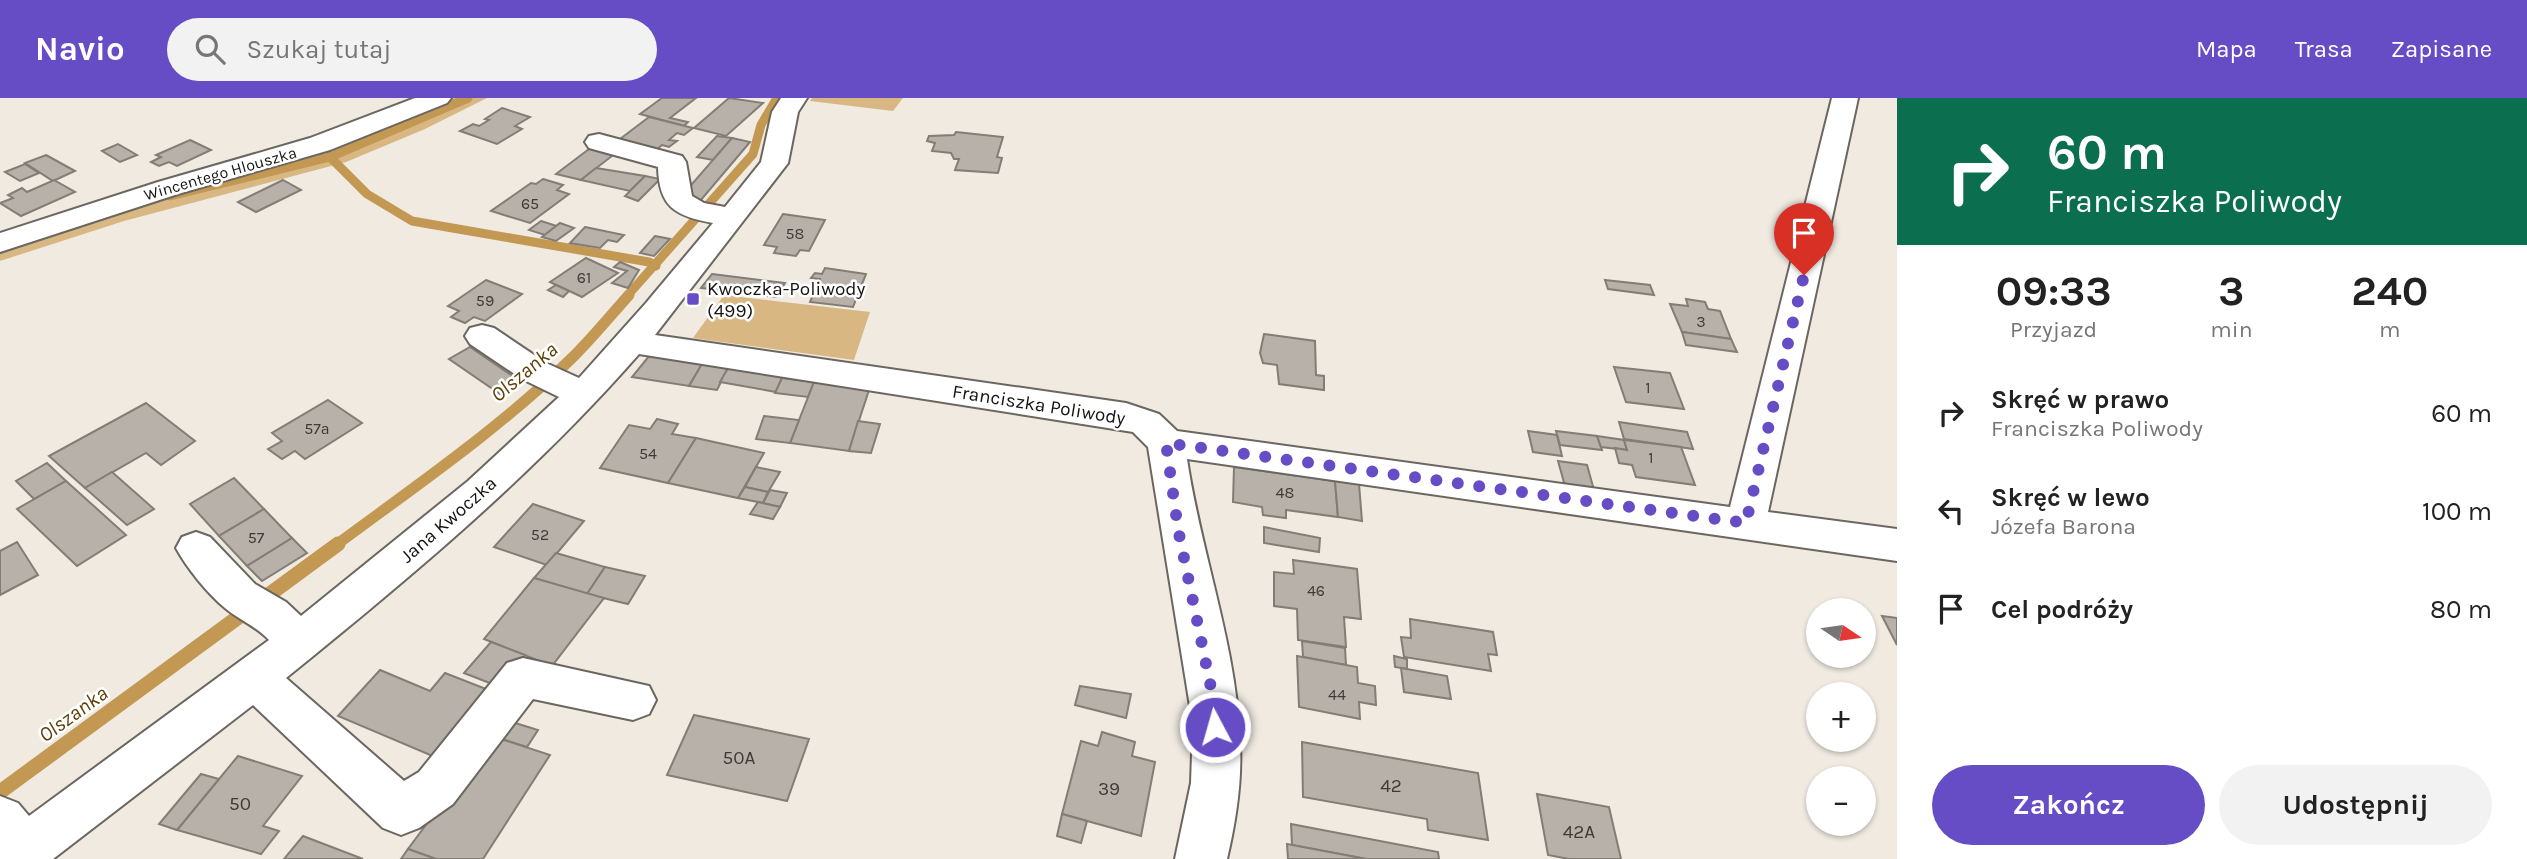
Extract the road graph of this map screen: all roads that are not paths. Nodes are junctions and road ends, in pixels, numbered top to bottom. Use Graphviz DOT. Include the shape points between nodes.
graph roads {
  1 [pos="438,98"];
  2 [pos="794,98"];
  3 [pos="1845,98"];
  4 [pos="599,142"];
  5 [pos="712,214"];
  6 [pos="0,243"];
  7 [pos="482,336"];
  8 [pos="631,342"];
  9 [pos="574,391"];
  10 [pos="1166,443"];
  11 [pos="1746,523"];
  12 [pos="1897,544"];
  13 [pos="197,548"];
  14 [pos="270,617"];
  15 [pos="254,678"];
  16 [pos="633,700"];
  17 [pos="12,843"];
  18 [pos="1201,859"];
  1 -- 6 [label="street, Wincentego Hlouszka" via="320,144"];
  2 -- 5 [label="street, Jana Kwoczka" via="783,115 781,146 774,163"];
  3 -- 11 [label="street"];
  4 -- 5 [label="street" via="672,162 671,189 681,204"];
  5 -- 8 [label="street, Jana Kwoczka"];
  7 -- 9 [label="street"];
  8 -- 9 [label="street, Jana Kwoczka"];
  8 -- 10 [label="street, Franciszka Poliwody" via="1126,416 1146,423"];
  9 -- 14 [label="street, Jana Kwoczka" via="530,448 465,505"];
  10 -- 11 [label="street"];
  10 -- 18 [label="street" via="1178,529 1215,707 1216,766"];
  11 -- 12 [label="street"];
  13 -- 14 [label="street"];
  14 -- 15 [label="street, Jana Kwoczka"];
  15 -- 16 [label="street" via="401,811 436,788 523,677"];
  15 -- 17 [label="street, Jana Kwoczka" via="129,776"];
}
